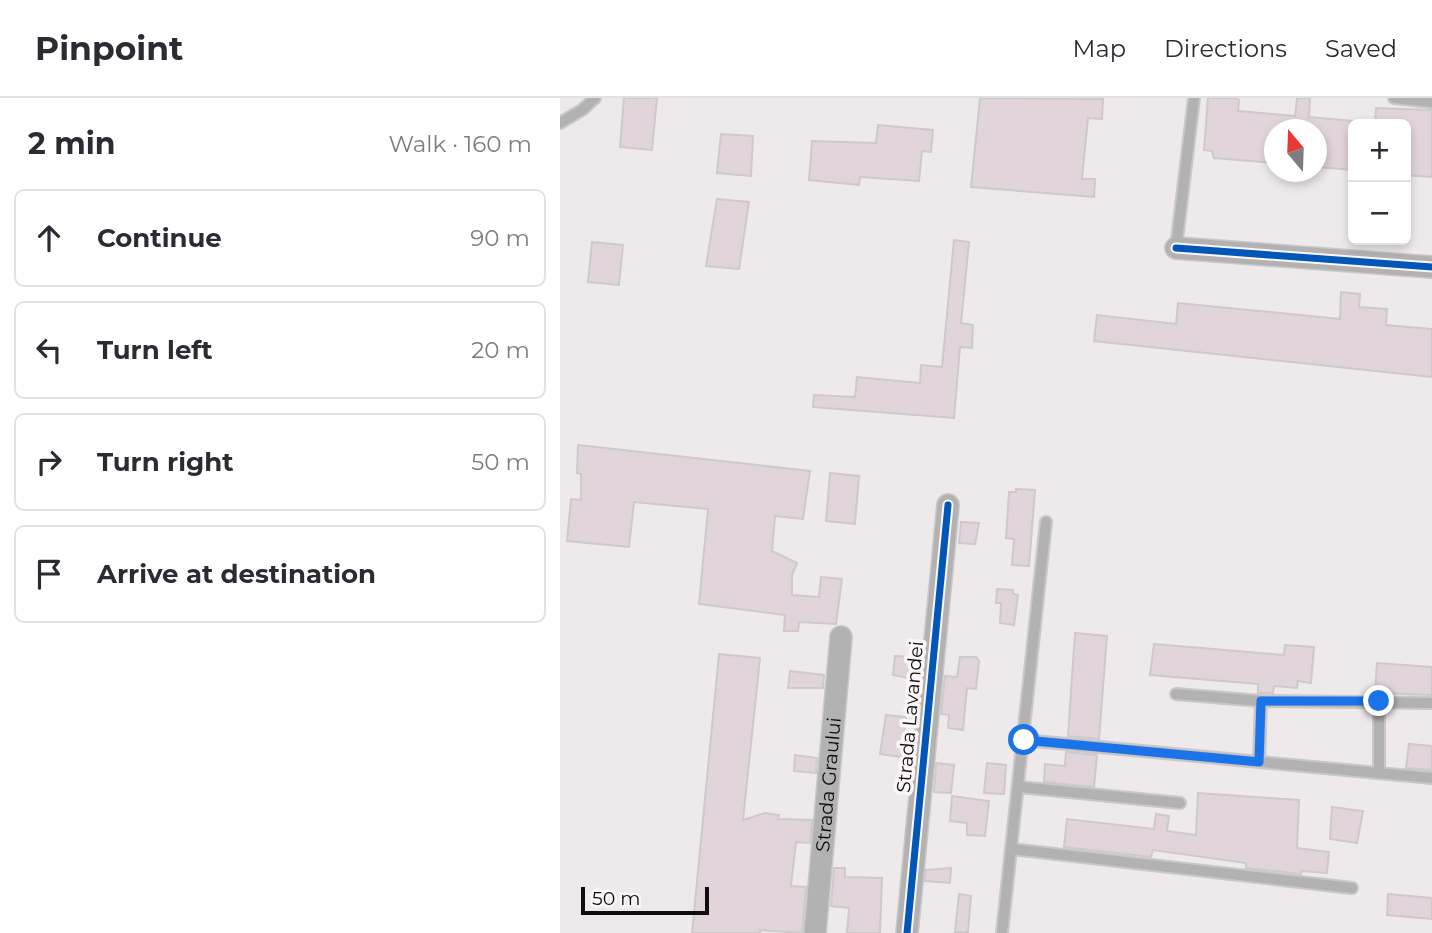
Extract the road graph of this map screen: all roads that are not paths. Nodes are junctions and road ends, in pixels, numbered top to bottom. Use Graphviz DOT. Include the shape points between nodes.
graph roads {
  1 [pos="595,98"];
  2 [pos="1194,98"];
  3 [pos="1394,98"];
  4 [pos="1432,102"];
  5 [pos="560,123"];
  6 [pos="1177,248"];
  7 [pos="1432,267"];
  8 [pos="948,505"];
  9 [pos="1046,522"];
  10 [pos="841,637"];
  11 [pos="1176,694"];
  12 [pos="1261,701"];
  13 [pos="1379,701"];
  14 [pos="1432,703"];
  15 [pos="1024,740"];
  16 [pos="1259,762"];
  17 [pos="1380,773"];
  18 [pos="1432,778"];
  19 [pos="1019,787"];
  20 [pos="1180,803"];
  21 [pos="1012,849"];
  22 [pos="1352,888"];
  23 [pos="814,933"];
  24 [pos="907,933"];
  25 [pos="1002,933"];
  1 -- 5 [label="lane"];
  2 -- 6 [label="lane"];
  3 -- 4 [label="lane"];
  6 -- 7 [label="street"];
  8 -- 24 [label="street, Strada Lavandei"];
  9 -- 15 [label="lane"];
  10 -- 23 [label="street, Strada Graului"];
  11 -- 12 [label="lane"];
  12 -- 13 [label="lane"];
  12 -- 16 [label="lane"];
  13 -- 14 [label="lane"];
  13 -- 17 [label="lane"];
  15 -- 16 [label="lane"];
  15 -- 19 [label="lane"];
  16 -- 17 [label="lane"];
  17 -- 18 [label="lane"];
  19 -- 20 [label="lane"];
  19 -- 21 [label="lane"];
  21 -- 22 [label="lane"];
  21 -- 25 [label="lane"];
}
